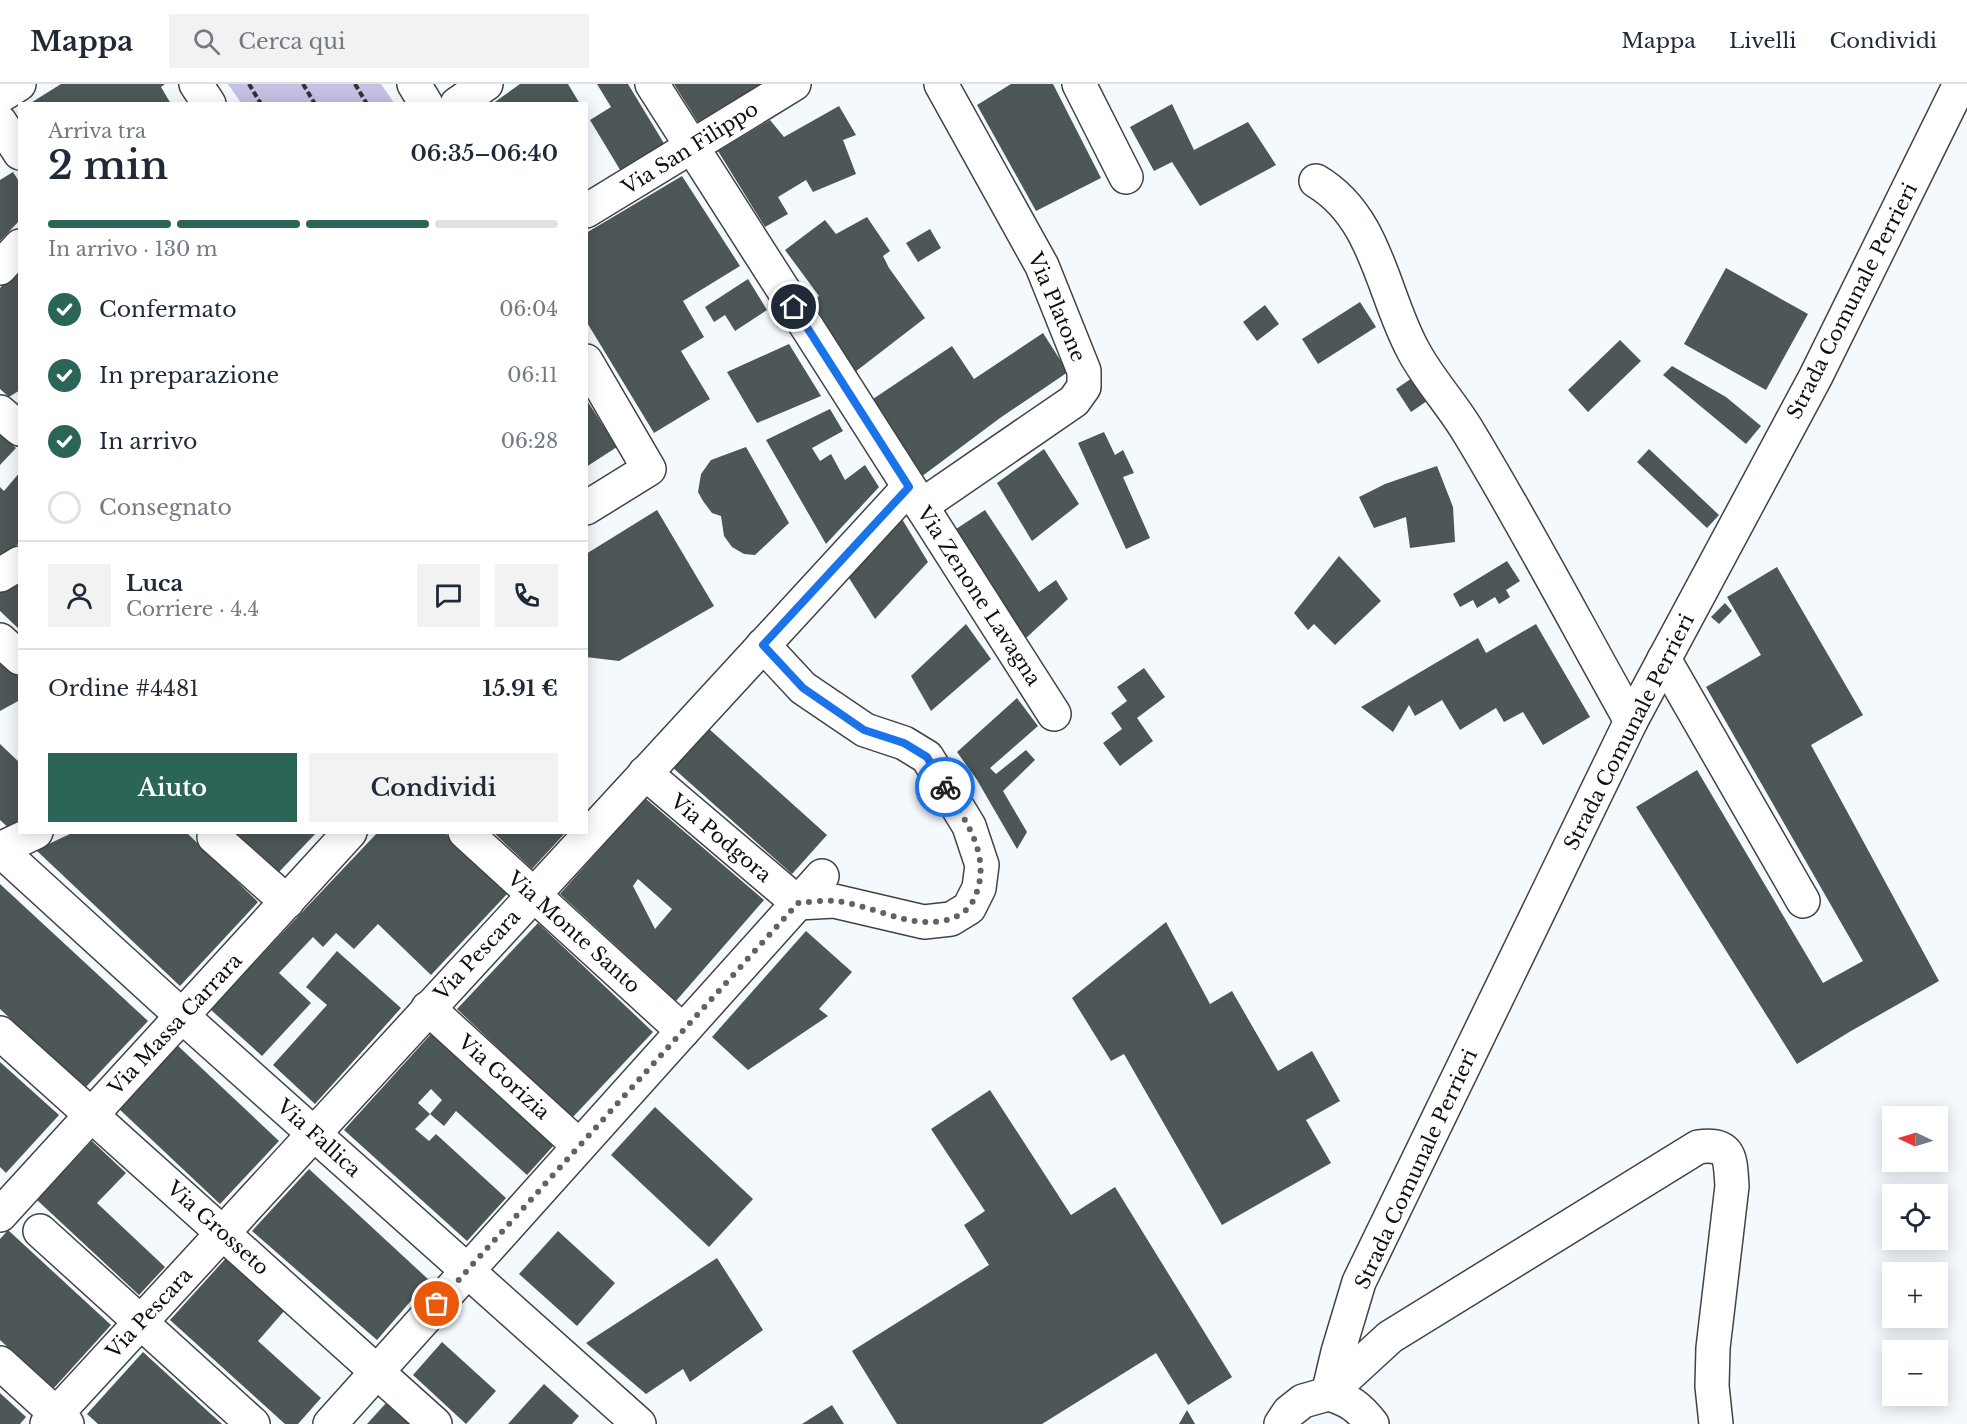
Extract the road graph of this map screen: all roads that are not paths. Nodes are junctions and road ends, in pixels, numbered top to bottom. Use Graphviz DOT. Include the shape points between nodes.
graph roads {
  1 [pos="20,84"];
  2 [pos="196,84"];
  3 [pos="414,84"];
  4 [pos="486,84"];
  5 [pos="652,84"];
  6 [pos="794,84"];
  7 [pos="941,84"];
  8 [pos="1079,84"];
  9 [pos="1960,94"];
  10 [pos="0,96"];
  11 [pos="208,102"];
  12 [pos="425,102"];
  13 [pos="460,102"];
  14 [pos="0,122"];
  15 [pos="692,147"];
  16 [pos="18,150"];
  17 [pos="1126,177"];
  18 [pos="1316,181"];
  19 [pos="588,210"];
  20 [pos="18,248"];
  21 [pos="0,268"];
  22 [pos="588,364"];
  23 [pos="0,412"];
  24 [pos="18,427"];
  25 [pos="915,497"];
  26 [pos="588,507"];
  27 [pos="18,564"];
  28 [pos="0,575"];
  29 [pos="0,640"];
  30 [pos="763,645"];
  31 [pos="18,655"];
  32 [pos="1664,659"];
  33 [pos="1054,714"];
  34 [pos="1631,721"];
  35 [pos="645,773"];
  36 [pos="32,834"];
  37 [pos="348,834"];
  38 [pos="467,834"];
  39 [pos="214,837"];
  40 [pos="0,850"];
  41 [pos="822,876"];
  42 [pos="533,895"];
  43 [pos="1803,901"];
  44 [pos="286,902"];
  45 [pos="798,903"];
  46 [pos="428,1008"];
  47 [pos="182,1016"];
  48 [pos="683,1030"];
  49 [pos="0,1033"];
  50 [pos="92,1115"];
  51 [pos="313,1134"];
  52 [pos="579,1146"];
  53 [pos="3,1205"];
  54 [pos="40,1232"];
  55 [pos="223,1233"];
  56 [pos="468,1271"];
  57 [pos="140,1322"];
  58 [pos="0,1363"];
  59 [pos="377,1372"];
  60 [pos="1328,1394"];
  61 [pos="622,1419"];
  62 [pos="57,1421"];
  63 [pos="253,1424"];
  64 [pos="330,1424"];
  65 [pos="435,1424"];
  66 [pos="1281,1424"];
  67 [pos="1372,1424"];
  68 [pos="1716,1424"];
  1 -- 10 [label="street"];
  2 -- 11 [label="street"];
  3 -- 12 [label="street"];
  4 -- 13 [label="street"];
  5 -- 15 [label="street, Via Zenone Lavagna"];
  6 -- 15 [label="street, Via San Filippo"];
  7 -- 25 [label="street, Via Platone" via="1042,266 1084,372 1084,387 1074,401"];
  8 -- 17 [label="street"];
  9 -- 32 [label="street, Strada Comunale Perrieri" via="1816,376"];
  14 -- 16 [label="street"];
  15 -- 19 [label="street, Via San Filippo"];
  15 -- 25 [label="street, Via Zenone Lavagna"];
  18 -- 34 [label="street" via="1330,189 1356,218 1377,259 1413,351 1468,431"];
  20 -- 21 [label="street"];
  22 -- 26 [label="street" via="649,469"];
  23 -- 24 [label="street"];
  25 -- 30 [label="street, Via Pescara"];
  25 -- 33 [label="street, Via Zenone Lavagna"];
  27 -- 28 [label="street"];
  29 -- 31 [label="street"];
  30 -- 35 [label="street, Via Pescara"];
  30 -- 45 [label="street" via="803,688 864,730 904,743 927,757 969,826 982,865 979,888 969,908 951,919 924,922 834,901"];
  32 -- 34 [label="street, Strada Comunale Perrieri"];
  32 -- 43 [label="street"];
  34 -- 60 [label="street, Strada Comunale Perrieri" via="1359,1282"];
  35 -- 42 [label="street, Via Pescara"];
  35 -- 45 [label="street, Via Podgora"];
  36 -- 40 [label="street"];
  37 -- 44 [label="street, Via Massa Carrara"];
  38 -- 42 [label="street, Via Monte Santo"];
  39 -- 44 [label="street"];
  40 -- 47 [label="street, Via Fallica"];
  41 -- 45 [label="street"];
  42 -- 46 [label="street, Via Pescara"];
  42 -- 48 [label="street, Via Monte Santo"];
  44 -- 47 [label="street, Via Massa Carrara"];
  45 -- 48 [label="street"];
  46 -- 51 [label="street, Via Pescara"];
  46 -- 52 [label="street, Via Gorizia"];
  47 -- 50 [label="street, Via Massa Carrara"];
  47 -- 51 [label="street, Via Fallica"];
  48 -- 52 [label="street"];
  49 -- 50 [label="street, Via Grosseto"];
  50 -- 53 [label="street, Via Massa Carrara"];
  50 -- 55 [label="street, Via Grosseto"];
  51 -- 55 [label="street, Via Pescara"];
  51 -- 56 [label="street, Via Fallica"];
  52 -- 56 [label="street"];
  54 -- 57 [label="street"];
  55 -- 57 [label="street, Via Pescara"];
  55 -- 59 [label="street, Via Grosseto"];
  56 -- 59 [label="street"];
  56 -- 61 [label="street, Via Fallica"];
  57 -- 62 [label="street, Via Pescara"];
  57 -- 63 [label="street"];
  58 -- 62 [label="street"];
  59 -- 64 [label="street"];
  59 -- 65 [label="street, Via Grosseto"];
  60 -- 66 [label="street" via="1303,1401"];
  60 -- 67 [label="street" via="1346,1399"];
  60 -- 68 [label="street" via="1390,1337 1698,1147 1713,1145 1724,1150 1731,1163 1732,1186 1713,1348"];
}
